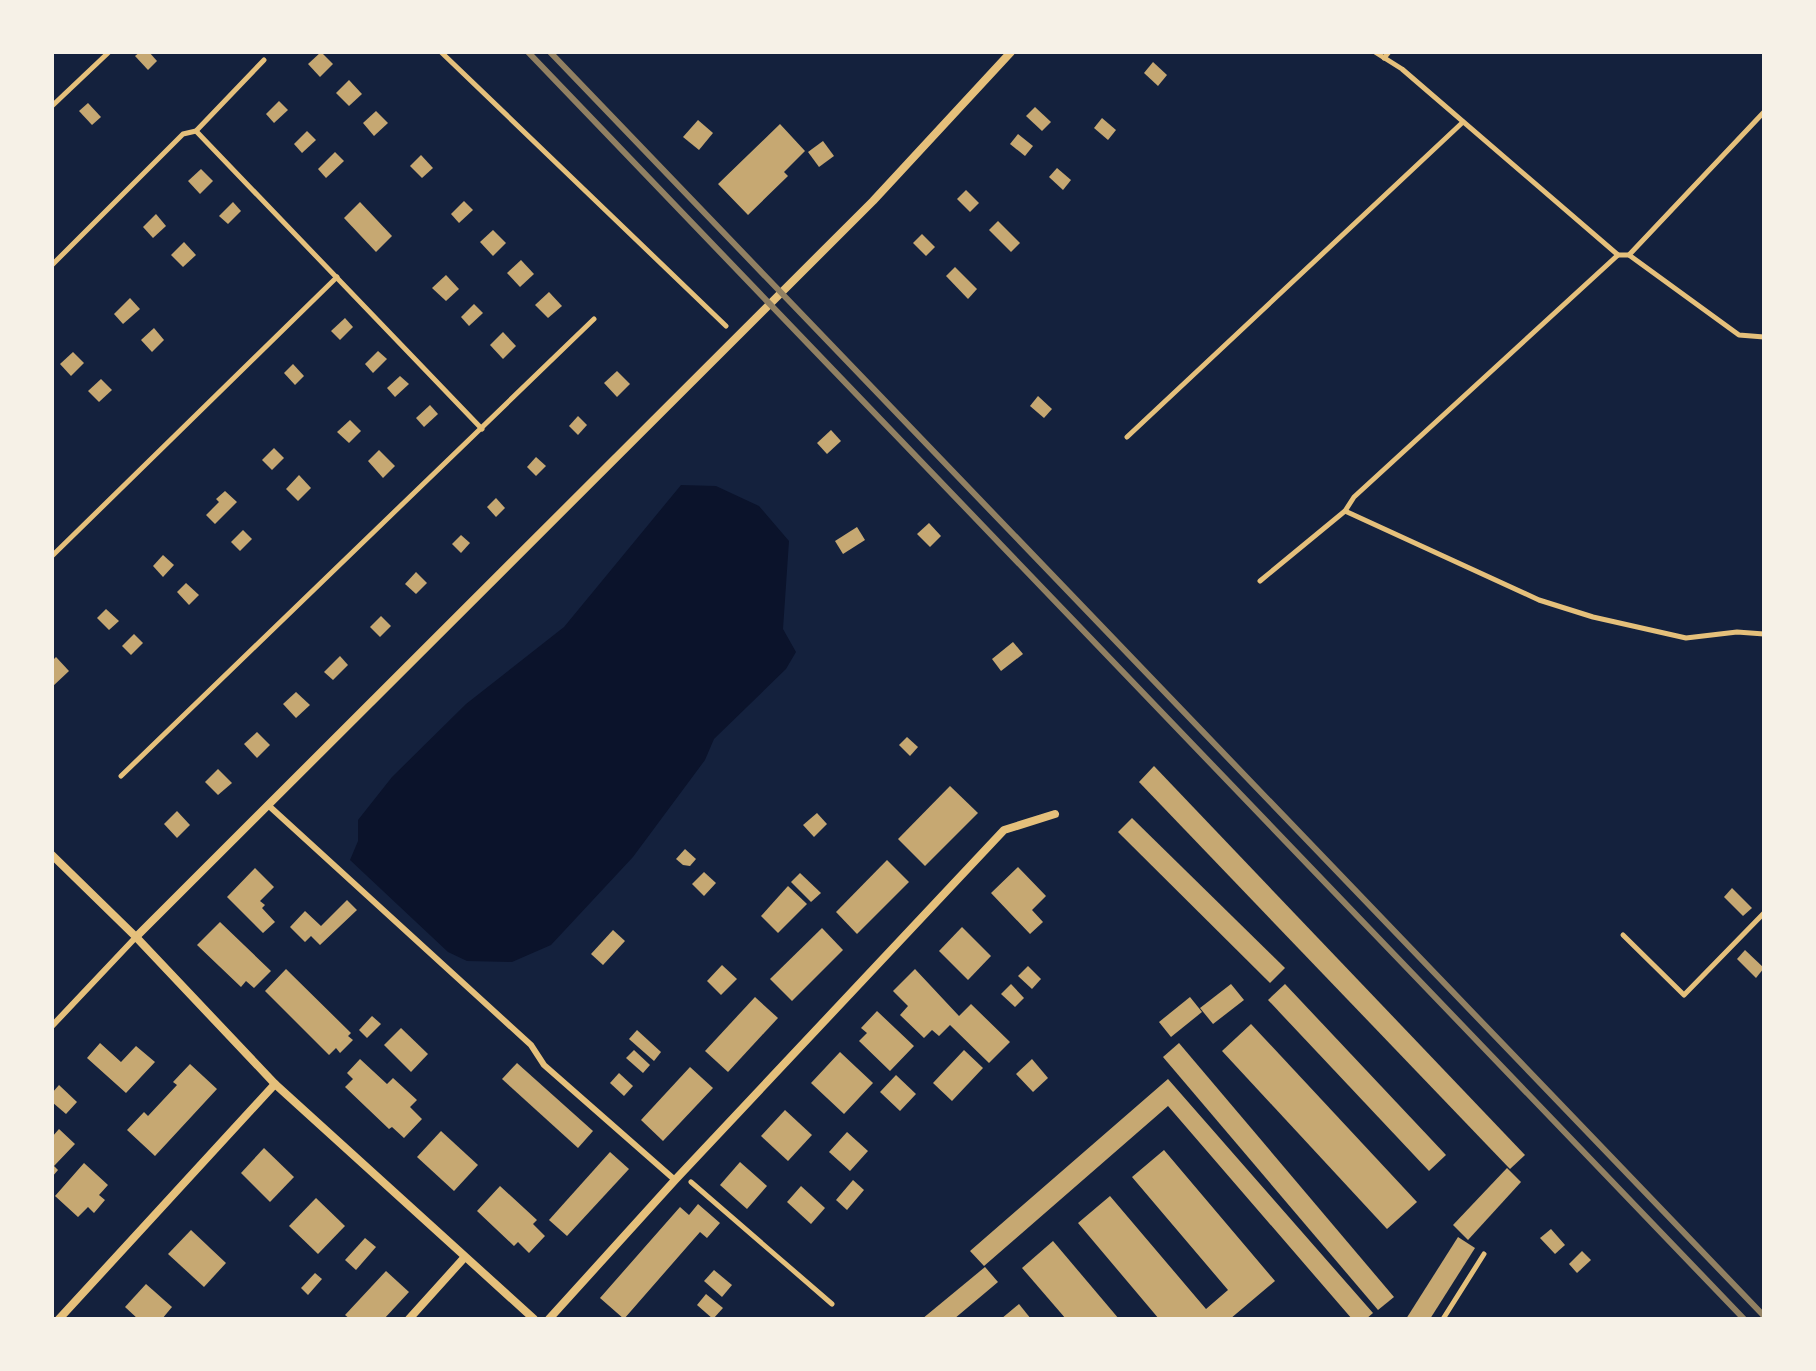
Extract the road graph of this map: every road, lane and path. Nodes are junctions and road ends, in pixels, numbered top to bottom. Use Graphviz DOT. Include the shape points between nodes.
graph roads {
  1 [pos="109,52"];
  2 [pos="441,52"];
  3 [pos="1011,52"];
  4 [pos="1375,52"];
  5 [pos="1389,52"];
  6 [pos="1384,58"];
  7 [pos="264,60"];
  8 [pos="52,106"];
  9 [pos="1764,112"];
  10 [pos="1463,122"];
  11 [pos="196,131"];
  12 [pos="1618,255"];
  13 [pos="1629,255"];
  14 [pos="52,265"];
  15 [pos="337,277"];
  16 [pos="594,319"];
  17 [pos="736,336"];
  18 [pos="1764,337"];
  19 [pos="482,429"];
  20 [pos="1127,437"];
  21 [pos="1345,511"];
  22 [pos="52,556"];
  23 [pos="1260,581"];
  24 [pos="1764,634"];
  25 [pos="121,776"];
  26 [pos="268,805"];
  27 [pos="1055,814"];
  28 [pos="52,855"];
  29 [pos="1764,913"];
  30 [pos="1623,935"];
  31 [pos="136,937"];
  32 [pos="52,1026"];
  33 [pos="275,1084"];
  34 [pos="678,1177"];
  35 [pos="1484,1254"];
  36 [pos="464,1258"];
  37 [pos="832,1304"];
  38 [pos="59,1319"];
  39 [pos="409,1319"];
  40 [pos="534,1319"];
  41 [pos="549,1319"];
  42 [pos="1443,1319"];
  1 -- 8 [label="path"];
  2 -- 17 [label="path"];
  3 -- 17 [label="street" via="873,201"];
  4 -- 6 [label="path"];
  5 -- 6 [label="path"];
  6 -- 10 [label="path"];
  7 -- 11 [label="path"];
  9 -- 13 [label="path"];
  10 -- 12 [label="path"];
  10 -- 20 [label="path"];
  11 -- 14 [label="path" via="183,134"];
  11 -- 15 [label="path"];
  12 -- 13 [label="path"];
  12 -- 21 [label="path" via="1354,497"];
  13 -- 18 [label="path" via="1739,335"];
  15 -- 19 [label="path"];
  15 -- 22 [label="path"];
  16 -- 19 [label="path"];
  17 -- 26 [label="street"];
  19 -- 25 [label="path"];
  21 -- 23 [label="path"];
  21 -- 24 [label="path" via="1539,600 1593,617 1686,638"];
  26 -- 31 [label="street"];
  26 -- 34 [label="lane" via="531,1045 544,1065"];
  27 -- 34 [label="street" via="1004,830"];
  28 -- 31 [label="street"];
  29 -- 30 [label="path" via="1684,995"];
  31 -- 32 [label="lane"];
  31 -- 33 [label="street"];
  33 -- 36 [label="street"];
  33 -- 38 [label="street"];
  34 -- 37 [label="path"];
  34 -- 41 [label="street"];
  35 -- 42 [label="path"];
  36 -- 39 [label="street"];
  36 -- 40 [label="street"];
}
